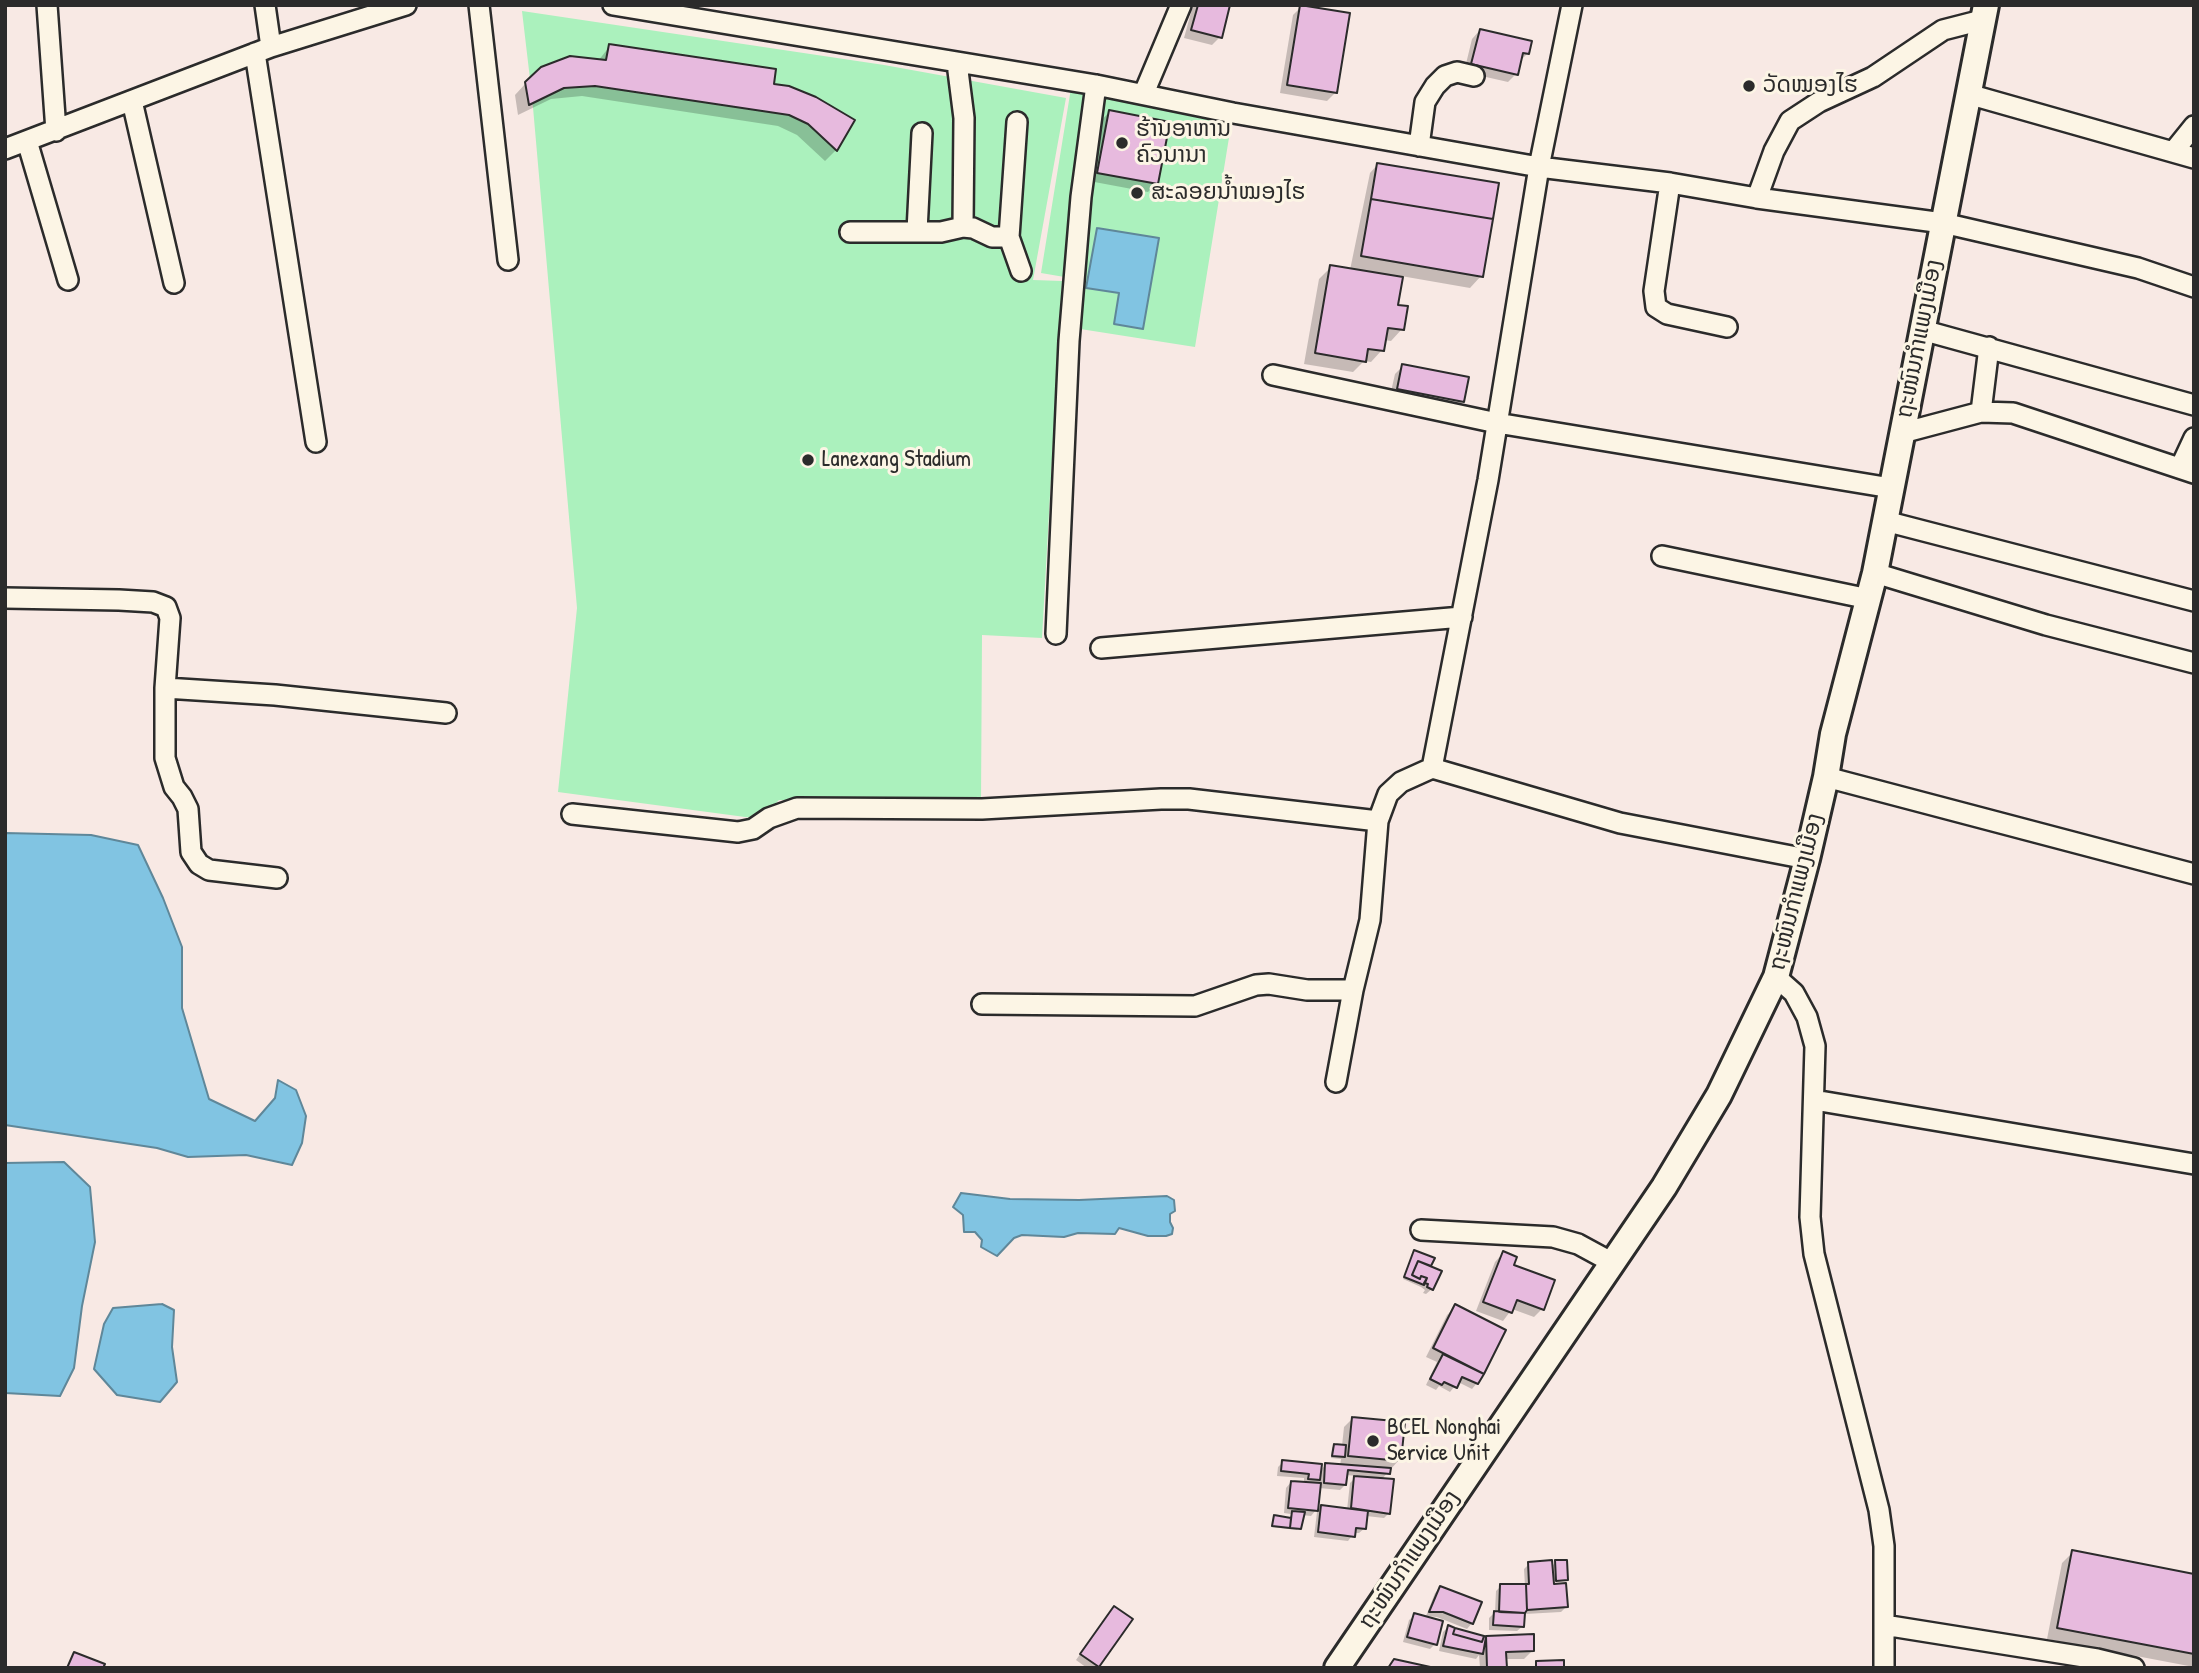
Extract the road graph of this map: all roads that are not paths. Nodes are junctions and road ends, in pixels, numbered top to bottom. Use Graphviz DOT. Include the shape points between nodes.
graph roads {
  1 [pos="47,5"];
  2 [pos="265,5"];
  3 [pos="407,5"];
  4 [pos="479,5"];
  5 [pos="613,5"];
  6 [pos="1181,5"];
  7 [pos="1572,5"];
  8 [pos="1984,12"];
  9 [pos="263,50"];
  10 [pos="957,63"];
  11 [pos="1475,76"];
  12 [pos="1096,85"];
  13 [pos="1143,93"];
  14 [pos="1968,94"];
  15 [pos="132,101"];
  16 [pos="1017,122"];
  17 [pos="2194,126"];
  18 [pos="56,131"];
  19 [pos="922,133"];
  20 [pos="27,141"];
  21 [pos="1419,146"];
  22 [pos="5,149"];
  23 [pos="2173,152"];
  24 [pos="2194,158"];
  25 [pos="1539,167"];
  26 [pos="1670,183"];
  27 [pos="1757,198"];
  28 [pos="1943,223"];
  29 [pos="962,227"];
  30 [pos="917,231"];
  31 [pos="850,232"];
  32 [pos="1009,237"];
  33 [pos="508,260"];
  34 [pos="1021,271"];
  35 [pos="68,280"];
  36 [pos="174,282"];
  37 [pos="2194,287"];
  38 [pos="1727,327"];
  39 [pos="1922,330"];
  40 [pos="1989,348"];
  41 [pos="1273,375"];
  42 [pos="2194,405"];
  43 [pos="1981,412"];
  44 [pos="1497,423"];
  45 [pos="1902,433"];
  46 [pos="2194,438"];
  47 [pos="316,442"];
  48 [pos="2187,471"];
  49 [pos="1891,488"];
  50 [pos="1885,521"];
  51 [pos="1662,556"];
  52 [pos="1875,573"];
  53 [pos="5,598"];
  54 [pos="1869,599"];
  55 [pos="2194,600"];
  56 [pos="1462,617"];
  57 [pos="1056,634"];
  58 [pos="1101,648"];
  59 [pos="2194,663"];
  60 [pos="165,688"];
  61 [pos="446,713"];
  62 [pos="1432,768"];
  63 [pos="1826,778"];
  64 [pos="572,814"];
  65 [pos="1378,821"];
  66 [pos="1807,859"];
  67 [pos="2194,874"];
  68 [pos="277,878"];
  69 [pos="1776,977"];
  70 [pos="1353,990"];
  71 [pos="982,1004"];
  72 [pos="1336,1082"];
  73 [pos="1814,1100"];
  74 [pos="2194,1164"];
  75 [pos="1421,1230"];
  76 [pos="1612,1263"];
  77 [pos="1884,1625"];
  78 [pos="1337,1668"];
  79 [pos="1884,1668"];
  80 [pos="2134,1668"];
  1 -- 18 [label="street"];
  2 -- 9 [label="street"];
  3 -- 9 [label="street"];
  4 -- 33 [label="street"];
  5 -- 10 [label="street"];
  6 -- 13 [label="street"];
  7 -- 25 [label="street"];
  8 -- 14 [label="main road, ຖະໜົນກຳແພງເມືອງ"];
  8 -- 27 [label="street" via="1943,30 1873,77 1790,121"];
  9 -- 15 [label="street"];
  9 -- 47 [label="street"];
  10 -- 12 [label="street"];
  10 -- 29 [label="street" via="964,118"];
  11 -- 21 [label="street" via="1457,72 1435,86 1425,102"];
  12 -- 13 [label="street"];
  12 -- 57 [label="street" via="1069,341"];
  13 -- 21 [label="street"];
  14 -- 23 [label="street"];
  14 -- 28 [label="main road, ຖະໜົນກຳແພງເມືອງ"];
  15 -- 18 [label="street"];
  15 -- 36 [label="street"];
  16 -- 32 [label="street"];
  17 -- 23 [label="street"];
  18 -- 20 [label="street"];
  19 -- 30 [label="street"];
  20 -- 22 [label="street"];
  20 -- 35 [label="street"];
  21 -- 25 [label="street"];
  23 -- 24 [label="street"];
  25 -- 26 [label="street"];
  25 -- 44 [label="street"];
  26 -- 27 [label="street"];
  26 -- 38 [label="street" via="1654,291 1656,307 1667,314"];
  27 -- 28 [label="street"];
  28 -- 37 [label="street" via="2138,268"];
  28 -- 39 [label="main road, ຖະໜົນກຳແພງເມືອງ"];
  29 -- 30 [label="street"];
  29 -- 32 [label="street" via="992,237"];
  30 -- 31 [label="street"];
  32 -- 34 [label="street"];
  39 -- 40 [label="street"];
  39 -- 45 [label="main road, ຖະໜົນກຳແພງເມືອງ"];
  40 -- 42 [label="street"];
  40 -- 43 [label="street"];
  41 -- 44 [label="street"];
  43 -- 45 [label="street"];
  43 -- 48 [label="street" via="2013,413"];
  44 -- 49 [label="street"];
  44 -- 56 [label="street"];
  45 -- 49 [label="main road, ຖະໜົນກຳແພງເມືອງ"];
  46 -- 48 [label="street"];
  49 -- 50 [label="main road, ຖະໜົນກຳແພງເມືອງ"];
  50 -- 52 [label="main road, ຖະໜົນກຳແພງເມືອງ"];
  50 -- 55 [label="street"];
  51 -- 54 [label="street"];
  52 -- 54 [label="main road, ຖະໜົນກຳແພງເມືອງ"];
  52 -- 59 [label="street" via="2046,625"];
  53 -- 60 [label="street" via="119,600 166,607 170,618"];
  54 -- 63 [label="main road, ຖະໜົນກຳແພງເມືອງ"];
  56 -- 58 [label="street"];
  56 -- 62 [label="street"];
  60 -- 61 [label="street"];
  60 -- 68 [label="street" via="165,758 174,787 188,809 191,852 209,870"];
  62 -- 65 [label="street" via="1401,782 1388,794"];
  62 -- 66 [label="street" via="1620,823"];
  63 -- 66 [label="main road, ຖະໜົນກຳແພງເມືອງ"];
  63 -- 67 [label="street"];
  64 -- 65 [label="street" via="738,832 797,808 982,809 1189,799"];
  65 -- 70 [label="street" via="1370,920"];
  66 -- 69 [label="main road, ຖະໜົນກຳແພງເມືອງ"];
  69 -- 73 [label="street" via="1794,993 1807,1017 1815,1046"];
  69 -- 76 [label="main road, ຖະໜົນກຳແພງເມືອງ" via="1719,1096"];
  70 -- 71 [label="street" via="1256,985 1195,1006"];
  70 -- 72 [label="street"];
  73 -- 74 [label="street"];
  73 -- 77 [label="street" via="1810,1217 1814,1254 1879,1510"];
  75 -- 76 [label="street" via="1553,1237 1578,1244"];
  76 -- 78 [label="main road, ຖະໜົນກຳແພງເມືອງ"];
  77 -- 79 [label="street"];
  77 -- 80 [label="street"];
}
